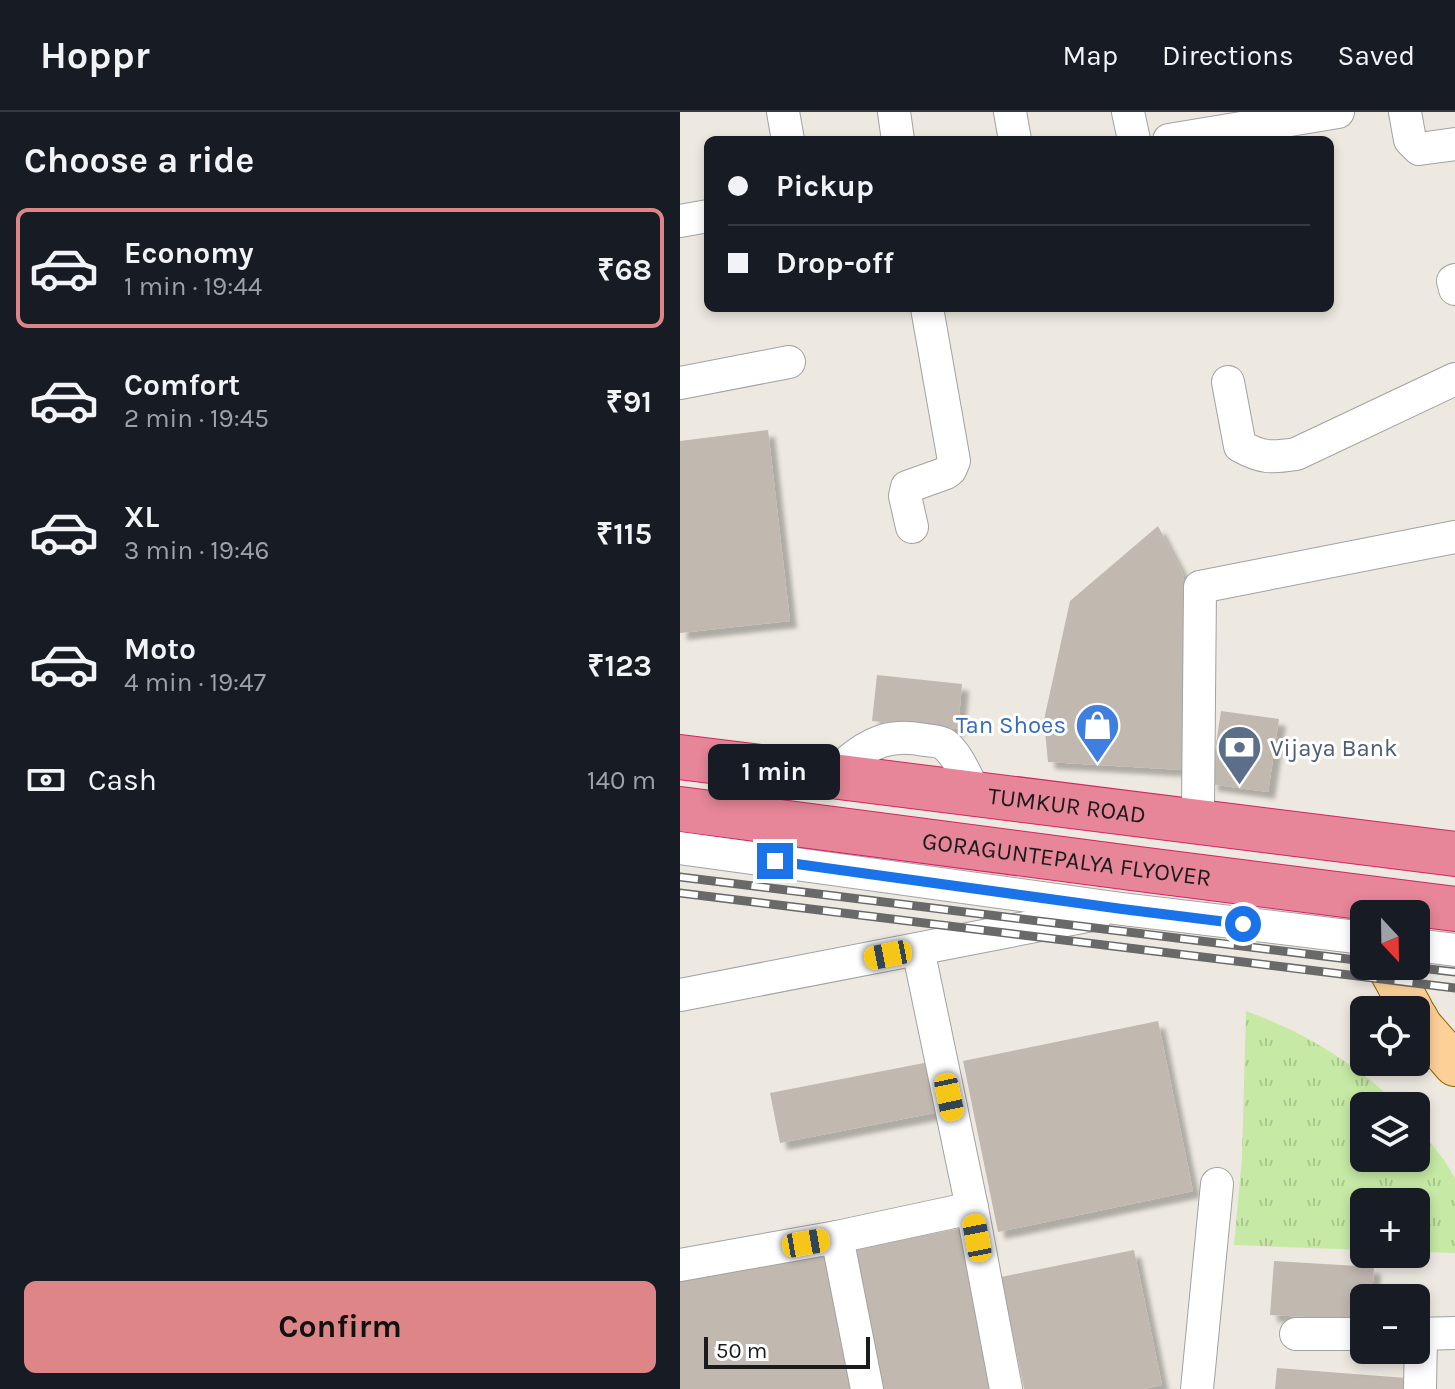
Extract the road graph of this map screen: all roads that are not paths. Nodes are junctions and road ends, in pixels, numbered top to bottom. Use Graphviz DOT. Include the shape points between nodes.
graph roads {
  1 [pos="783,112"];
  2 [pos="894,112"];
  3 [pos="1010,112"];
  4 [pos="1128,112"];
  5 [pos="1338,112"];
  6 [pos="1405,112"];
  7 [pos="1251,119"];
  8 [pos="787,136"];
  9 [pos="897,136"];
  10 [pos="1014,136"];
  11 [pos="1133,136"];
  12 [pos="1185,136"];
  13 [pos="1455,144"];
  14 [pos="704,217"];
  15 [pos="680,221"];
  16 [pos="1455,280"];
  17 [pos="1455,289"];
  18 [pos="928,312"];
  19 [pos="789,362"];
  20 [pos="1455,379"];
  21 [pos="1228,382"];
  22 [pos="680,383"];
  23 [pos="912,527"];
  24 [pos="1455,537"];
  25 [pos="680,742"];
  26 [pos="680,757"];
  27 [pos="680,783"];
  28 [pos="1198,808"];
  29 [pos="680,809"];
  30 [pos="680,827"];
  31 [pos="1455,840"];
  32 [pos="680,848"];
  33 [pos="1455,854"];
  34 [pos="1455,881"];
  35 [pos="1122,909"];
  36 [pos="1455,909"];
  37 [pos="1350,912"];
  38 [pos="1430,923"];
  39 [pos="1455,926"];
  40 [pos="1350,936"];
  41 [pos="1430,947"];
  42 [pos="918,949"];
  43 [pos="1455,950"];
  44 [pos="680,995"];
  45 [pos="1430,1036"];
  46 [pos="1455,1065"];
  47 [pos="1217,1184"];
  48 [pos="972,1208"];
  49 [pos="837,1237"];
  50 [pos="680,1265"];
  51 [pos="1455,1333"];
  52 [pos="1296,1334"];
  53 [pos="1350,1334"];
  54 [pos="1430,1334"];
  55 [pos="1420,1364"];
  56 [pos="867,1389"];
  57 [pos="1006,1389"];
  58 [pos="1197,1389"];
  59 [pos="1420,1389"];
  1 -- 8 [label="street"];
  2 -- 9 [label="street"];
  3 -- 10 [label="street"];
  4 -- 11 [label="street"];
  5 -- 7 [label="street"];
  6 -- 13 [label="street" via="1410,140 1419,149"];
  7 -- 12 [label="street"];
  14 -- 15 [label="street"];
  16 -- 17 [label="street"];
  18 -- 23 [label="street" via="954,461 946,473 907,487"];
  19 -- 22 [label="street"];
  20 -- 21 [label="street" via="1296,454 1270,458 1240,446"];
  24 -- 28 [label="street" via="1200,587"];
  25 -- 28 [label="street"];
  26 -- 33 [label="highway, TUMKUR ROAD"];
  27 -- 34 [label="highway, GORAGUNTEPALYA FLYOVER"];
  28 -- 31 [label="street"];
  29 -- 36 [label="highway, GORAGUNTEPALYA FLYOVER"];
  30 -- 37 [label="highway"];
  32 -- 35 [label="street"];
  35 -- 40 [label="street"];
  35 -- 42 [label="street"];
  38 -- 39 [label="highway"];
  41 -- 43 [label="street"];
  42 -- 44 [label="street"];
  42 -- 48 [label="street"];
  45 -- 46 [label="main road"];
  47 -- 58 [label="street"];
  48 -- 49 [label="street"];
  48 -- 57 [label="street"];
  49 -- 50 [label="street"];
  49 -- 56 [label="street"];
  51 -- 54 [label="street"];
  52 -- 53 [label="street"];
  55 -- 59 [label="street"];
}
